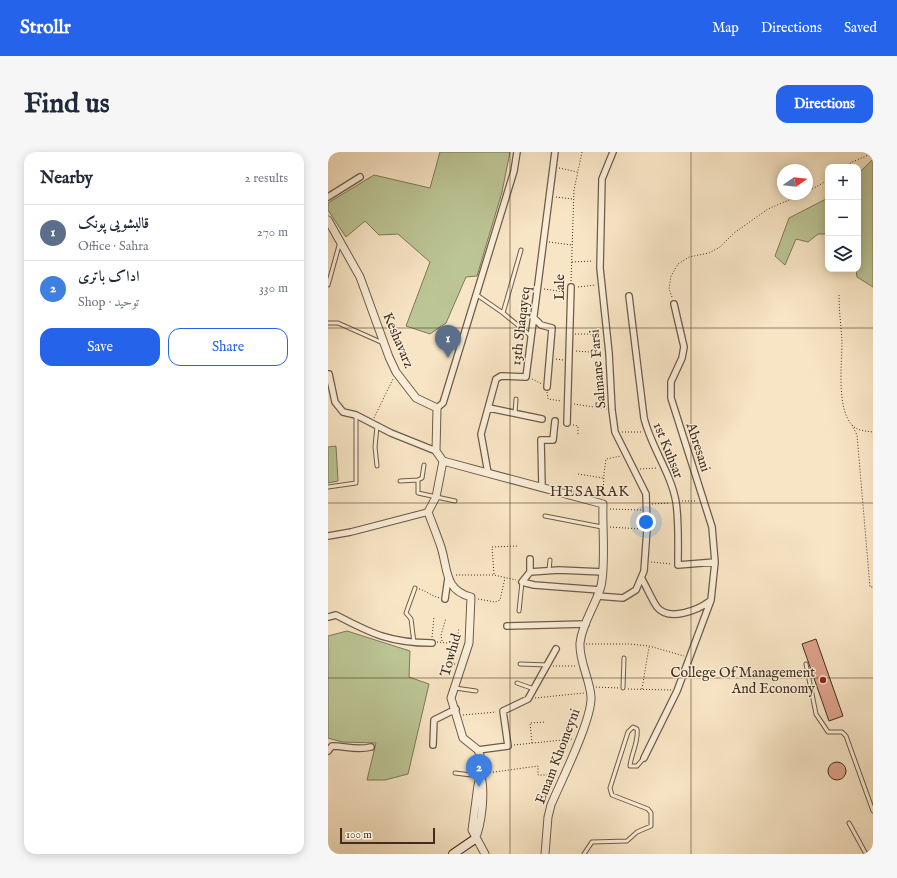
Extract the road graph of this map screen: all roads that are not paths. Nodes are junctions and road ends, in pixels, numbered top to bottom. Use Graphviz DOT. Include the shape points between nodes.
graph roads {
  1 [pos="517,152"];
  2 [pos="555,152"];
  3 [pos="613,152"];
  4 [pos="360,177"];
  5 [pos="328,197"];
  6 [pos="328,220"];
  7 [pos="341,240"];
  8 [pos="521,250"];
  9 [pos="328,285"];
  10 [pos="571,290"];
  11 [pos="477,295"];
  12 [pos="629,296"];
  13 [pos="674,304"];
  14 [pos="503,313"];
  15 [pos="533,317"];
  16 [pos="328,323"];
  17 [pos="531,336"];
  18 [pos="384,344"];
  19 [pos="329,374"];
  20 [pos="547,387"];
  21 [pos="516,399"];
  22 [pos="437,408"];
  23 [pos="489,408"];
  24 [pos="515,414"];
  25 [pos="356,415"];
  26 [pos="542,419"];
  27 [pos="555,421"];
  28 [pos="567,423"];
  29 [pos="377,426"];
  30 [pos="436,451"];
  31 [pos="443,461"];
  32 [pos="424,465"];
  33 [pos="377,466"];
  34 [pos="488,473"];
  35 [pos="418,480"];
  36 [pos="400,481"];
  37 [pos="328,487"];
  38 [pos="542,487"];
  39 [pos="436,496"];
  40 [pos="456,501"];
  41 [pos="428,512"];
  42 [pos="545,516"];
  43 [pos="602,527"];
  44 [pos="328,536"];
  45 [pos="530,559"];
  46 [pos="550,560"];
  47 [pos="715,562"];
  48 [pos="550,570"];
  49 [pos="530,572"];
  50 [pos="603,572"];
  51 [pos="447,577"];
  52 [pos="642,579"];
  53 [pos="522,582"];
  54 [pos="555,586"];
  55 [pos="415,588"];
  56 [pos="554,592"];
  57 [pos="598,593"];
  58 [pos="445,599"];
  59 [pos="711,600"];
  60 [pos="519,611"];
  61 [pos="328,617"];
  62 [pos="586,624"];
  63 [pos="507,626"];
  64 [pos="414,643"];
  65 [pos="432,643"];
  66 [pos="556,649"];
  67 [pos="624,658"];
  68 [pos="520,664"];
  69 [pos="806,664"];
  70 [pos="547,666"];
  71 [pos="518,683"];
  72 [pos="455,688"];
  73 [pos="623,688"];
  74 [pos="534,689"];
  75 [pos="476,691"];
  76 [pos="456,712"];
  77 [pos="433,745"];
  78 [pos="371,748"];
  79 [pos="478,750"];
  80 [pos="328,751"];
  81 [pos="644,758"];
  82 [pos="455,773"];
  83 [pos="481,775"];
  84 [pos="873,811"];
  85 [pos="849,823"];
  86 [pos="475,839"];
  87 [pos="453,854"];
  88 [pos="464,854"];
  89 [pos="485,854"];
  90 [pos="546,854"];
  91 [pos="584,854"];
  92 [pos="866,854"];
  1 -- 11 [label="street" via="514,171"];
  2 -- 15 [label="street, 13th Shaqayeq"];
  3 -- 52 [label="street, Salmane Farsi" via="602,179 600,261 615,432 644,487 647,504 646,562"];
  4 -- 5 [label="street"];
  6 -- 7 [label="street, Keshavarz"];
  7 -- 9 [label="lane"];
  7 -- 18 [label="street, Keshavarz" via="360,277"];
  8 -- 14 [label="lane"];
  10 -- 28 [label="street, Lale"];
  11 -- 14 [label="lane"];
  11 -- 22 [label="street" via="443,403"];
  12 -- 47 [label="street, 1st Kuhsar" via="647,432 676,502 678,565"];
  13 -- 47 [label="street, Abresani" via="684,347 671,382 671,398 712,527"];
  14 -- 17 [label="lane"];
  15 -- 17 [label="street, 13th Shaqayeq"];
  15 -- 20 [label="street" via="541,325 552,328"];
  16 -- 18 [label="lane" via="338,323"];
  17 -- 23 [label="street, 13th Shaqayeq" via="526,377 498,377"];
  18 -- 22 [label="street, Keshavarz" via="396,372 416,398"];
  19 -- 25 [label="street" via="335,402 343,412"];
  21 -- 24 [label="lane"];
  22 -- 30 [label="street"];
  23 -- 24 [label="street"];
  23 -- 34 [label="street, 13th Shaqayeq" via="481,434"];
  24 -- 26 [label="street"];
  25 -- 29 [label="street"];
  25 -- 37 [label="lane" via="356,483"];
  27 -- 38 [label="street" via="553,440 541,440"];
  29 -- 30 [label="street"];
  29 -- 33 [label="lane"];
  30 -- 31 [label="street"];
  31 -- 34 [label="street"];
  31 -- 39 [label="street"];
  32 -- 35 [label="lane" via="422,478"];
  34 -- 38 [label="street"];
  35 -- 36 [label="lane"];
  35 -- 39 [label="lane" via="418,493"];
  38 -- 43 [label="street, Emam Khomeyni" via="603,506"];
  39 -- 40 [label="lane"];
  39 -- 41 [label="street"];
  41 -- 44 [label="street"];
  41 -- 51 [label="street" via="441,549"];
  42 -- 43 [label="lane"];
  43 -- 50 [label="street, Emam Khomeyni"];
  45 -- 49 [label="street"];
  46 -- 48 [label="lane"];
  47 -- 59 [label="street, Abresani"];
  48 -- 49 [label="street"];
  48 -- 50 [label="street"];
  49 -- 53 [label="street"];
  50 -- 57 [label="street, Emam Khomeyni"];
  51 -- 58 [label="street"];
  51 -- 72 [label="street, Towhid" via="458,591 471,597 469,643"];
  52 -- 57 [label="street" via="636,590 622,598"];
  52 -- 59 [label="street" via="663,612 687,612 700,608"];
  53 -- 54 [label="street"];
  53 -- 60 [label="lane"];
  54 -- 56 [label="lane"];
  54 -- 57 [label="street"];
  55 -- 64 [label="lane" via="406,613 411,619"];
  57 -- 62 [label="street, Emam Khomeyni"];
  59 -- 81 [label="street, Abresani" via="677,691"];
  61 -- 64 [label="street" via="336,615 371,634"];
  62 -- 63 [label="street"];
  62 -- 90 [label="street, Emam Khomeyni" via="580,644 590,689 588,714 549,811"];
  64 -- 65 [label="street"];
  66 -- 70 [label="street"];
  67 -- 73 [label="lane"];
  68 -- 70 [label="lane"];
  69 -- 84 [label="lane" via="816,714 828,732 842,732 846,736"];
  70 -- 74 [label="street"];
  71 -- 74 [label="lane"];
  72 -- 75 [label="lane"];
  72 -- 76 [label="street, Towhid" via="451,698"];
  74 -- 79 [label="street" via="528,699 503,711 508,746"];
  76 -- 77 [label="street" via="434,720"];
  76 -- 79 [label="street, Towhid" via="463,738"];
  78 -- 80 [label="street" via="353,750 332,746"];
  79 -- 83 [label="street"];
  81 -- 91 [label="lane" via="637,766 630,766 630,757 638,734 633,727 628,732 610,788 612,795 618,799 648,809 651,826 627,841 592,842"];
  82 -- 83 [label="lane"];
  83 -- 86 [label="street" via="472,830"];
  85 -- 92 [label="lane"];
  86 -- 87 [label="main road"];
  86 -- 88 [label="main road"];
  86 -- 89 [label="street"];
}
